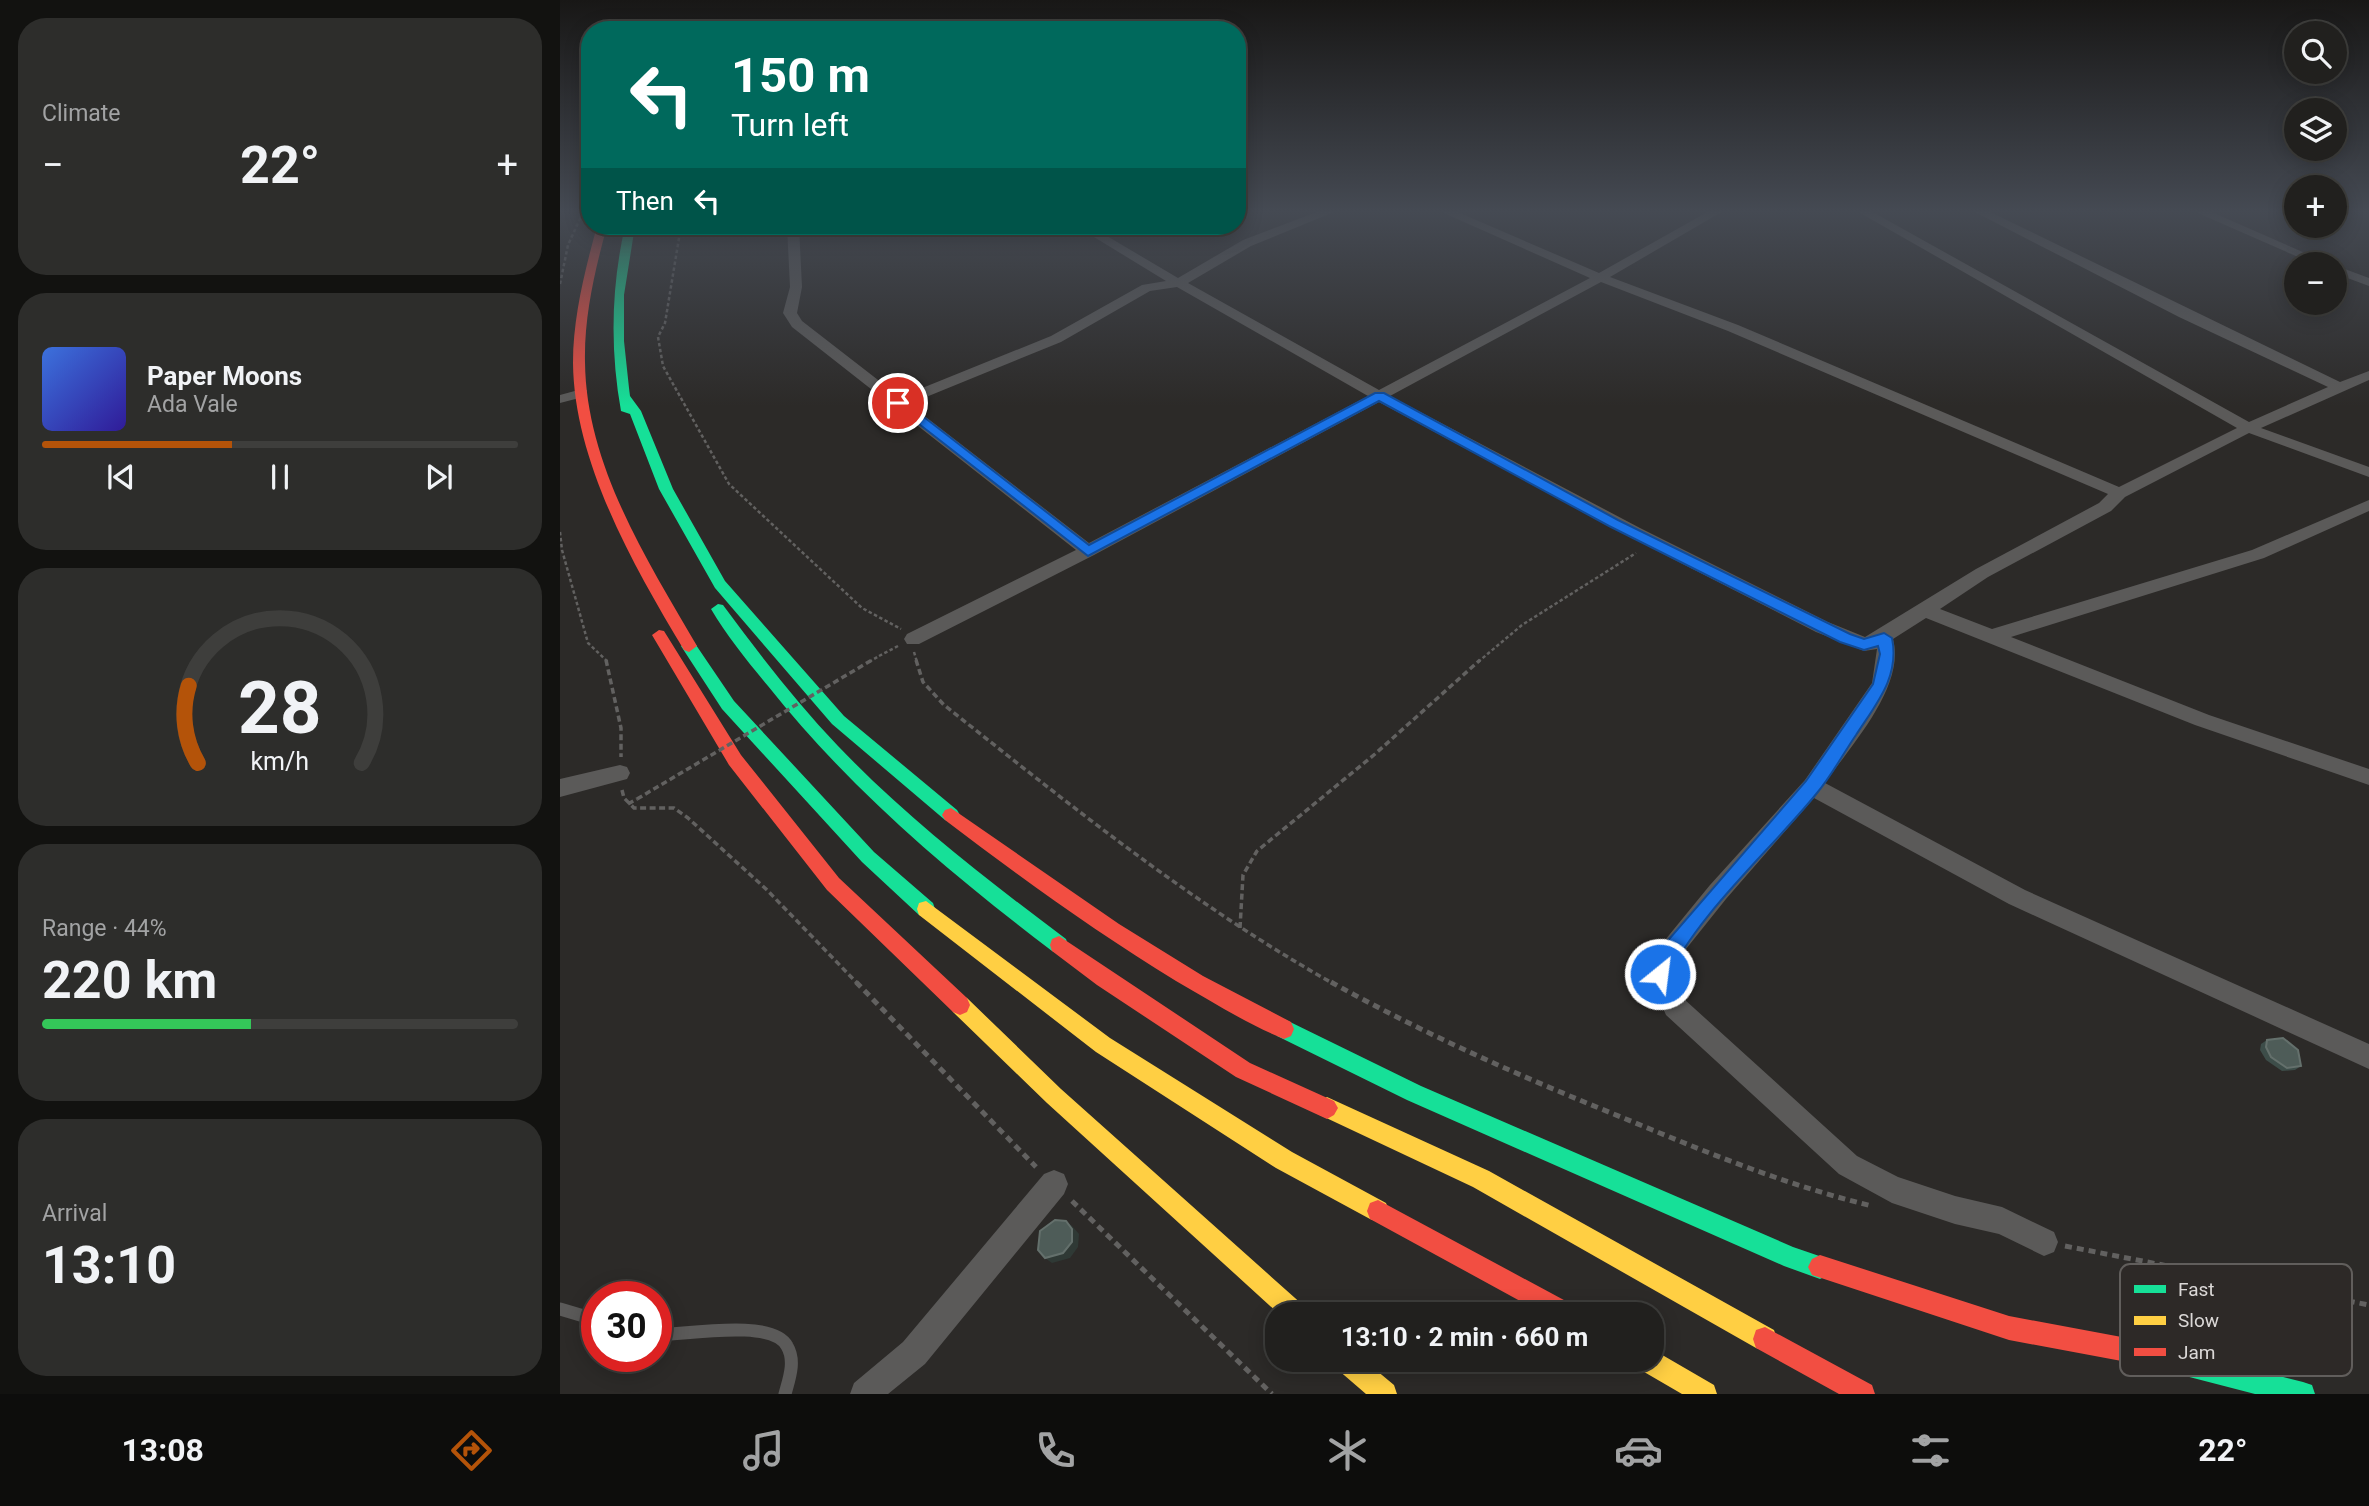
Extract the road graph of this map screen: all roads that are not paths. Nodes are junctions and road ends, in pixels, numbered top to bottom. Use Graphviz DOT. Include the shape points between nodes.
graph roads {
  1 [pos="591,275"];
  2 [pos="621,275"];
  3 [pos="795,275"];
  4 [pos="1165,275"];
  5 [pos="1192,275"];
  6 [pos="1595,275"];
  7 [pos="1604,275"];
  8 [pos="1975,275"];
  9 [pos="2105,275"];
  10 [pos="2352,275"];
  11 [pos="1600,277"];
  12 [pos="2369,282"];
  13 [pos="1178,283"];
  14 [pos="2369,375"];
  15 [pos="581,387"];
  16 [pos="560,388"];
  17 [pos="2341,388"];
  18 [pos="622,393"];
  19 [pos="1380,396"];
  20 [pos="560,398"];
  21 [pos="898,403"];
  22 [pos="2248,428"];
  23 [pos="2369,472"];
  24 [pos="607,488"];
  25 [pos="2119,493"];
  26 [pos="2369,505"];
  27 [pos="1088,551"];
  28 [pos="633,581"];
  29 [pos="1925,610"];
  30 [pos="650,620"];
  31 [pos="1992,636"];
  32 [pos="1884,638"];
  33 [pos="912,639"];
  34 [pos="620,773"];
  35 [pos="2369,778"];
  36 [pos="1812,786"];
  37 [pos="560,788"];
  38 [pos="2369,1057"];
  39 [pos="1054,1184"];
  40 [pos="2044,1242"];
  41 [pos="1283,1302"];
  42 [pos="1545,1302"];
  43 [pos="560,1309"];
  44 [pos="581,1315"];
  45 [pos="672,1335"];
  46 [pos="2120,1349"];
  47 [pos="1664,1370"];
  48 [pos="1360,1372"];
  49 [pos="2235,1376"];
  50 [pos="785,1394"];
  51 [pos="865,1394"];
  52 [pos="1385,1394"];
  53 [pos="1705,1394"];
  54 [pos="1863,1394"];
  55 [pos="2303,1394"];
  1 -- 15 [label="main road"];
  2 -- 18 [label="main road" via="617,296"];
  3 -- 21 [label="street" via="790,313 797,324"];
  4 -- 13 [label="street"];
  5 -- 13 [label="street"];
  6 -- 11 [label="street"];
  7 -- 11 [label="street"];
  8 -- 22 [label="street"];
  9 -- 17 [label="street"];
  10 -- 12 [label="street"];
  11 -- 19 [label="street"];
  11 -- 25 [label="street" via="1733,328"];
  13 -- 19 [label="street"];
  13 -- 21 [label="street" via="1146,288 1056,339"];
  14 -- 17 [label="street"];
  15 -- 16 [label="street"];
  15 -- 20 [label="street"];
  15 -- 24 [label="main road"];
  17 -- 22 [label="street"];
  18 -- 46 [label="main road" via="635,411 666,489 720,584 829,710 951,815 1146,954 1248,1012 1414,1093 1792,1258 2009,1328"];
  18 -- 54 [label="main road" via="644,471 672,533 757,665 819,739 879,800 975,883 1104,979 1243,1070 1481,1179"];
  19 -- 27 [label="street"];
  19 -- 32 [label="street" via="1652,542 1845,638 1864,644"];
  21 -- 27 [label="street"];
  22 -- 23 [label="street"];
  22 -- 25 [label="street"];
  24 -- 28 [label="main road" via="608,519"];
  24 -- 42 [label="main road" via="663,605 728,705 868,857 939,920 1104,1045 1284,1160"];
  25 -- 29 [label="street" via="2105,507 1982,573"];
  26 -- 31 [label="street" via="2258,554"];
  27 -- 33 [label="street"];
  29 -- 31 [label="street"];
  29 -- 32 [label="street"];
  30 -- 41 [label="main road" via="735,760 833,884 1044,1087"];
  31 -- 35 [label="street" via="2202,720"];
  32 -- 36 [label="street" via="1888,654 1881,685"];
  34 -- 37 [label="street"];
  36 -- 38 [label="street" via="1896,837 2071,926"];
  36 -- 40 [label="street" via="1664,960 1660,974 1664,988 1675,1007 1848,1165 1892,1189 2002,1221"];
  39 -- 51 [label="street" via="914,1353"];
  43 -- 44 [label="lane"];
  45 -- 50 [label="lane" via="735,1328 785,1342 792,1366"];
  47 -- 53 [label="main road"];
  48 -- 52 [label="main road"];
  49 -- 55 [label="main road"];
}
